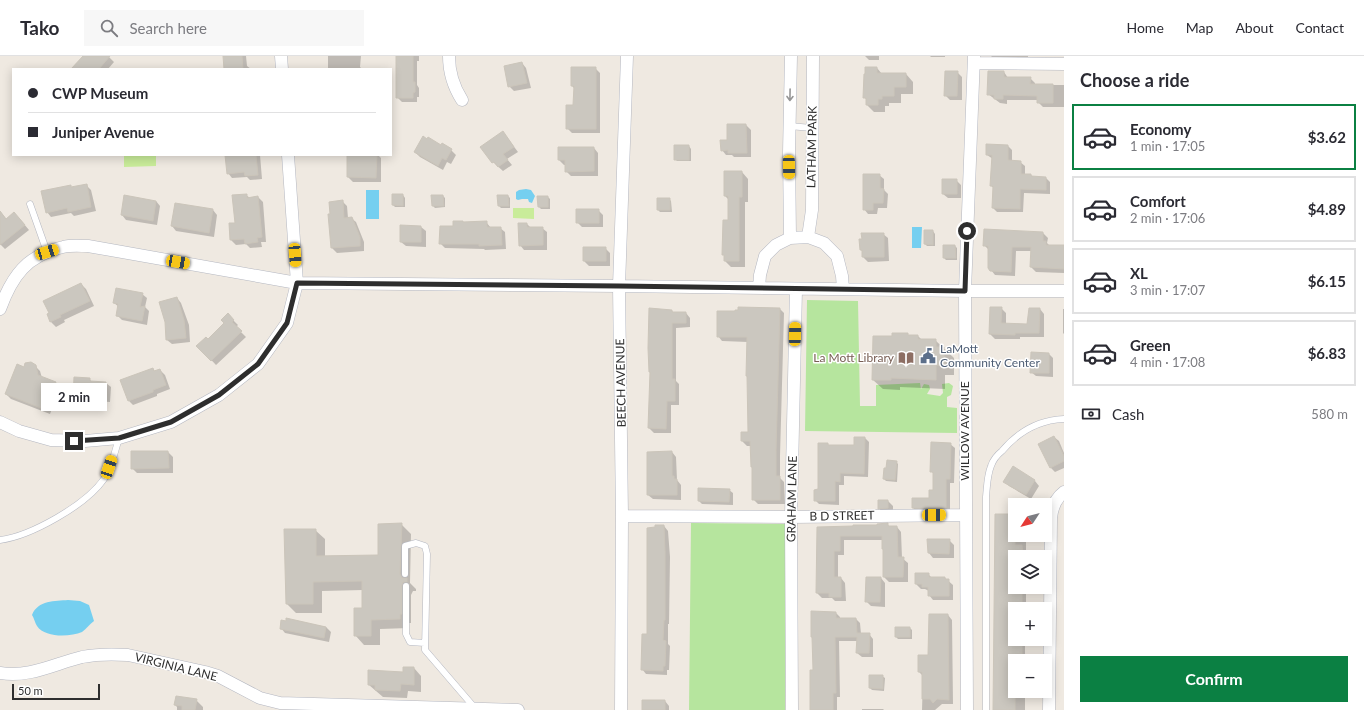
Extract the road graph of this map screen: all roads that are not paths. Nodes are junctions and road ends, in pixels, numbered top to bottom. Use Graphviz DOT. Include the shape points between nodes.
graph roads {
  1 [pos="281,56"];
  2 [pos="449,56"];
  3 [pos="627,56"];
  4 [pos="791,56"];
  5 [pos="813,56"];
  6 [pos="974,59"];
  7 [pos="1064,64"];
  8 [pos="282,68"];
  9 [pos="462,100"];
  10 [pos="790,126"];
  11 [pos="812,128"];
  12 [pos="288,156"];
  13 [pos="30,204"];
  14 [pos="808,237"];
  15 [pos="790,238"];
  16 [pos="47,252"];
  17 [pos="297,283"];
  18 [pos="619,286"];
  19 [pos="759,288"];
  20 [pos="796,289"];
  21 [pos="843,290"];
  22 [pos="965,291"];
  23 [pos="1064,291"];
  24 [pos="0,309"];
  25 [pos="1064,419"];
  26 [pos="0,422"];
  27 [pos="119,438"];
  28 [pos="1064,492"];
  29 [pos="966,515"];
  30 [pos="622,516"];
  31 [pos="791,517"];
  32 [pos="0,540"];
  33 [pos="405,574"];
  34 [pos="406,586"];
  35 [pos="425,643"];
  36 [pos="0,673"];
  37 [pos="329,707"];
  38 [pos="414,708"];
  39 [pos="475,709"];
  40 [pos="518,710"];
  41 [pos="621,710"];
  42 [pos="792,710"];
  43 [pos="967,710"];
  44 [pos="986,710"];
  45 [pos="1049,710"];
  1 -- 8 [label="street"];
  2 -- 9 [label="street" via="451,78"];
  3 -- 18 [label="street, BEECH AVENUE"];
  4 -- 10 [label="street, LATHAM PARK, one-way"];
  5 -- 11 [label="street, LATHAM PARK"];
  6 -- 7 [label="street"];
  6 -- 22 [label="street, WILLOW AVENUE"];
  10 -- 11 [label="lane"];
  10 -- 15 [label="street, LATHAM PARK"];
  11 -- 14 [label="street, LATHAM PARK" via="812,210"];
  12 -- 17 [label="street"];
  13 -- 16 [label="lane"];
  14 -- 15 [label="street"];
  14 -- 21 [label="street" via="824,243 837,256"];
  15 -- 19 [label="street" via="776,245 765,256"];
  16 -- 17 [label="street" via="64,247 88,246"];
  16 -- 24 [label="street" via="40,254 21,270 7,289"];
  17 -- 18 [label="street"];
  17 -- 27 [label="street" via="287,323 258,364 219,395 171,422"];
  18 -- 19 [label="street"];
  18 -- 30 [label="street, BEECH AVENUE"];
  19 -- 20 [label="street"];
  20 -- 21 [label="street"];
  20 -- 31 [label="street, GRAHAM LANE"];
  21 -- 22 [label="street"];
  22 -- 23 [label="street"];
  22 -- 29 [label="street, WILLOW AVENUE"];
  25 -- 44 [label="lane" via="1043,422 1016,436 996,456 988,473"];
  26 -- 27 [label="street" via="19,431 51,440"];
  27 -- 32 [label="lane" via="104,478 92,492 69,511 35,530"];
  28 -- 45 [label="street" via="1054,505 1051,518"];
  29 -- 31 [label="street, B D STREET"];
  29 -- 43 [label="street, WILLOW AVENUE"];
  30 -- 31 [label="street, B D STREET"];
  30 -- 41 [label="street, BEECH AVENUE"];
  31 -- 42 [label="street, GRAHAM LANE"];
  33 -- 35 [label="lane" via="405,546 416,543 425,546"];
  34 -- 35 [label="lane" via="406,634 410,642"];
  35 -- 39 [label="lane" via="425,650"];
  36 -- 37 [label="street, VIRGINIA LANE" via="24,674 82,657 103,654 128,655 218,676 266,700"];
  37 -- 38 [label="street, VIRGINIA LANE"];
  38 -- 39 [label="street, VIRGINIA LANE"];
  39 -- 40 [label="street, VIRGINIA LANE"];
}
